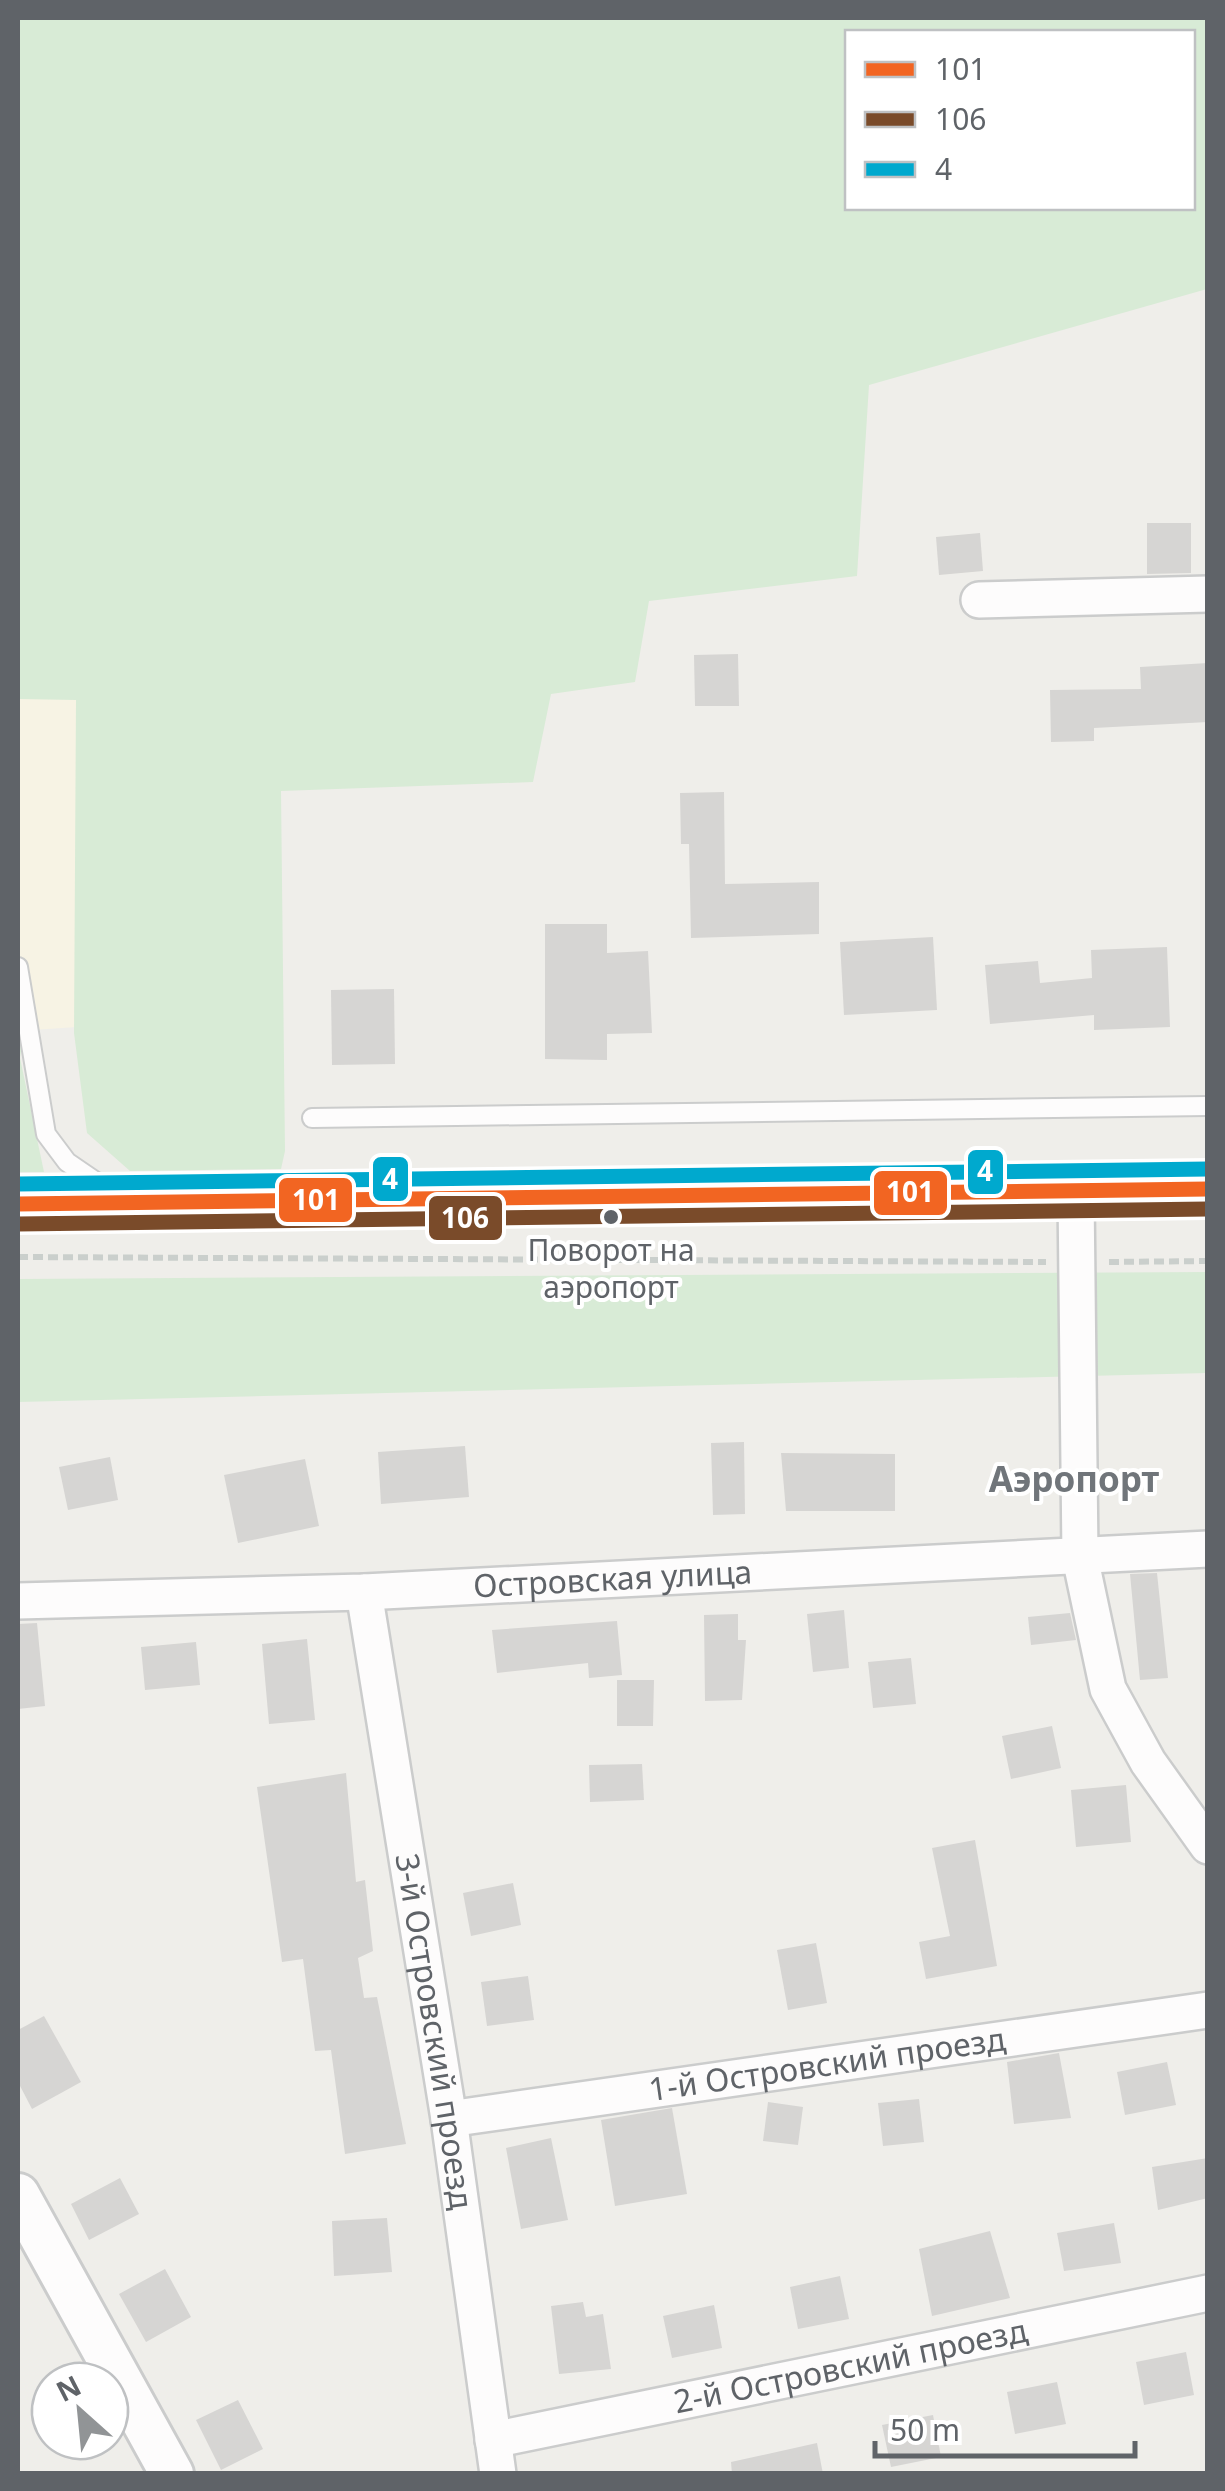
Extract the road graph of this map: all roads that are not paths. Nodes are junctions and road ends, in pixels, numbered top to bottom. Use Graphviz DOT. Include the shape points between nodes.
graph roads {
  1 [pos="1208,594"];
  2 [pos="978,600"];
  3 [pos="18,967"];
  4 [pos="1208,1106"];
  5 [pos="312,1118"];
  6 [pos="1208,1188"];
  7 [pos="1076,1193"];
  8 [pos="18,1204"];
  9 [pos="131,1204"];
  10 [pos="1208,1550"];
  11 [pos="1080,1558"];
  12 [pos="364,1592"];
  13 [pos="18,1601"];
  14 [pos="1208,1846"];
  15 [pos="1208,2010"];
  16 [pos="449,2119"];
  17 [pos="18,2196"];
  18 [pos="1208,2292"];
  19 [pos="496,2457"];
  20 [pos="172,2474"];
  1 -- 2 [label="street"];
  3 -- 9 [label="lane" via="46,1134 66,1162"];
  4 -- 5 [label="lane"];
  6 -- 7 [label="main road"];
  7 -- 9 [label="main road"];
  7 -- 11 [label="street"];
  8 -- 9 [label="main road"];
  10 -- 11 [label="street, Островская улица"];
  11 -- 12 [label="street, Островская улица"];
  11 -- 14 [label="street" via="1108,1689 1148,1762"];
  12 -- 13 [label="street, Островская улица"];
  12 -- 16 [label="street, 3-й Островский проезд"];
  15 -- 16 [label="street, 1-й Островский проезд"];
  16 -- 19 [label="street, 3-й Островский проезд"];
  17 -- 20 [label="street"];
  18 -- 19 [label="street, 2-й Островский проезд"];
}
